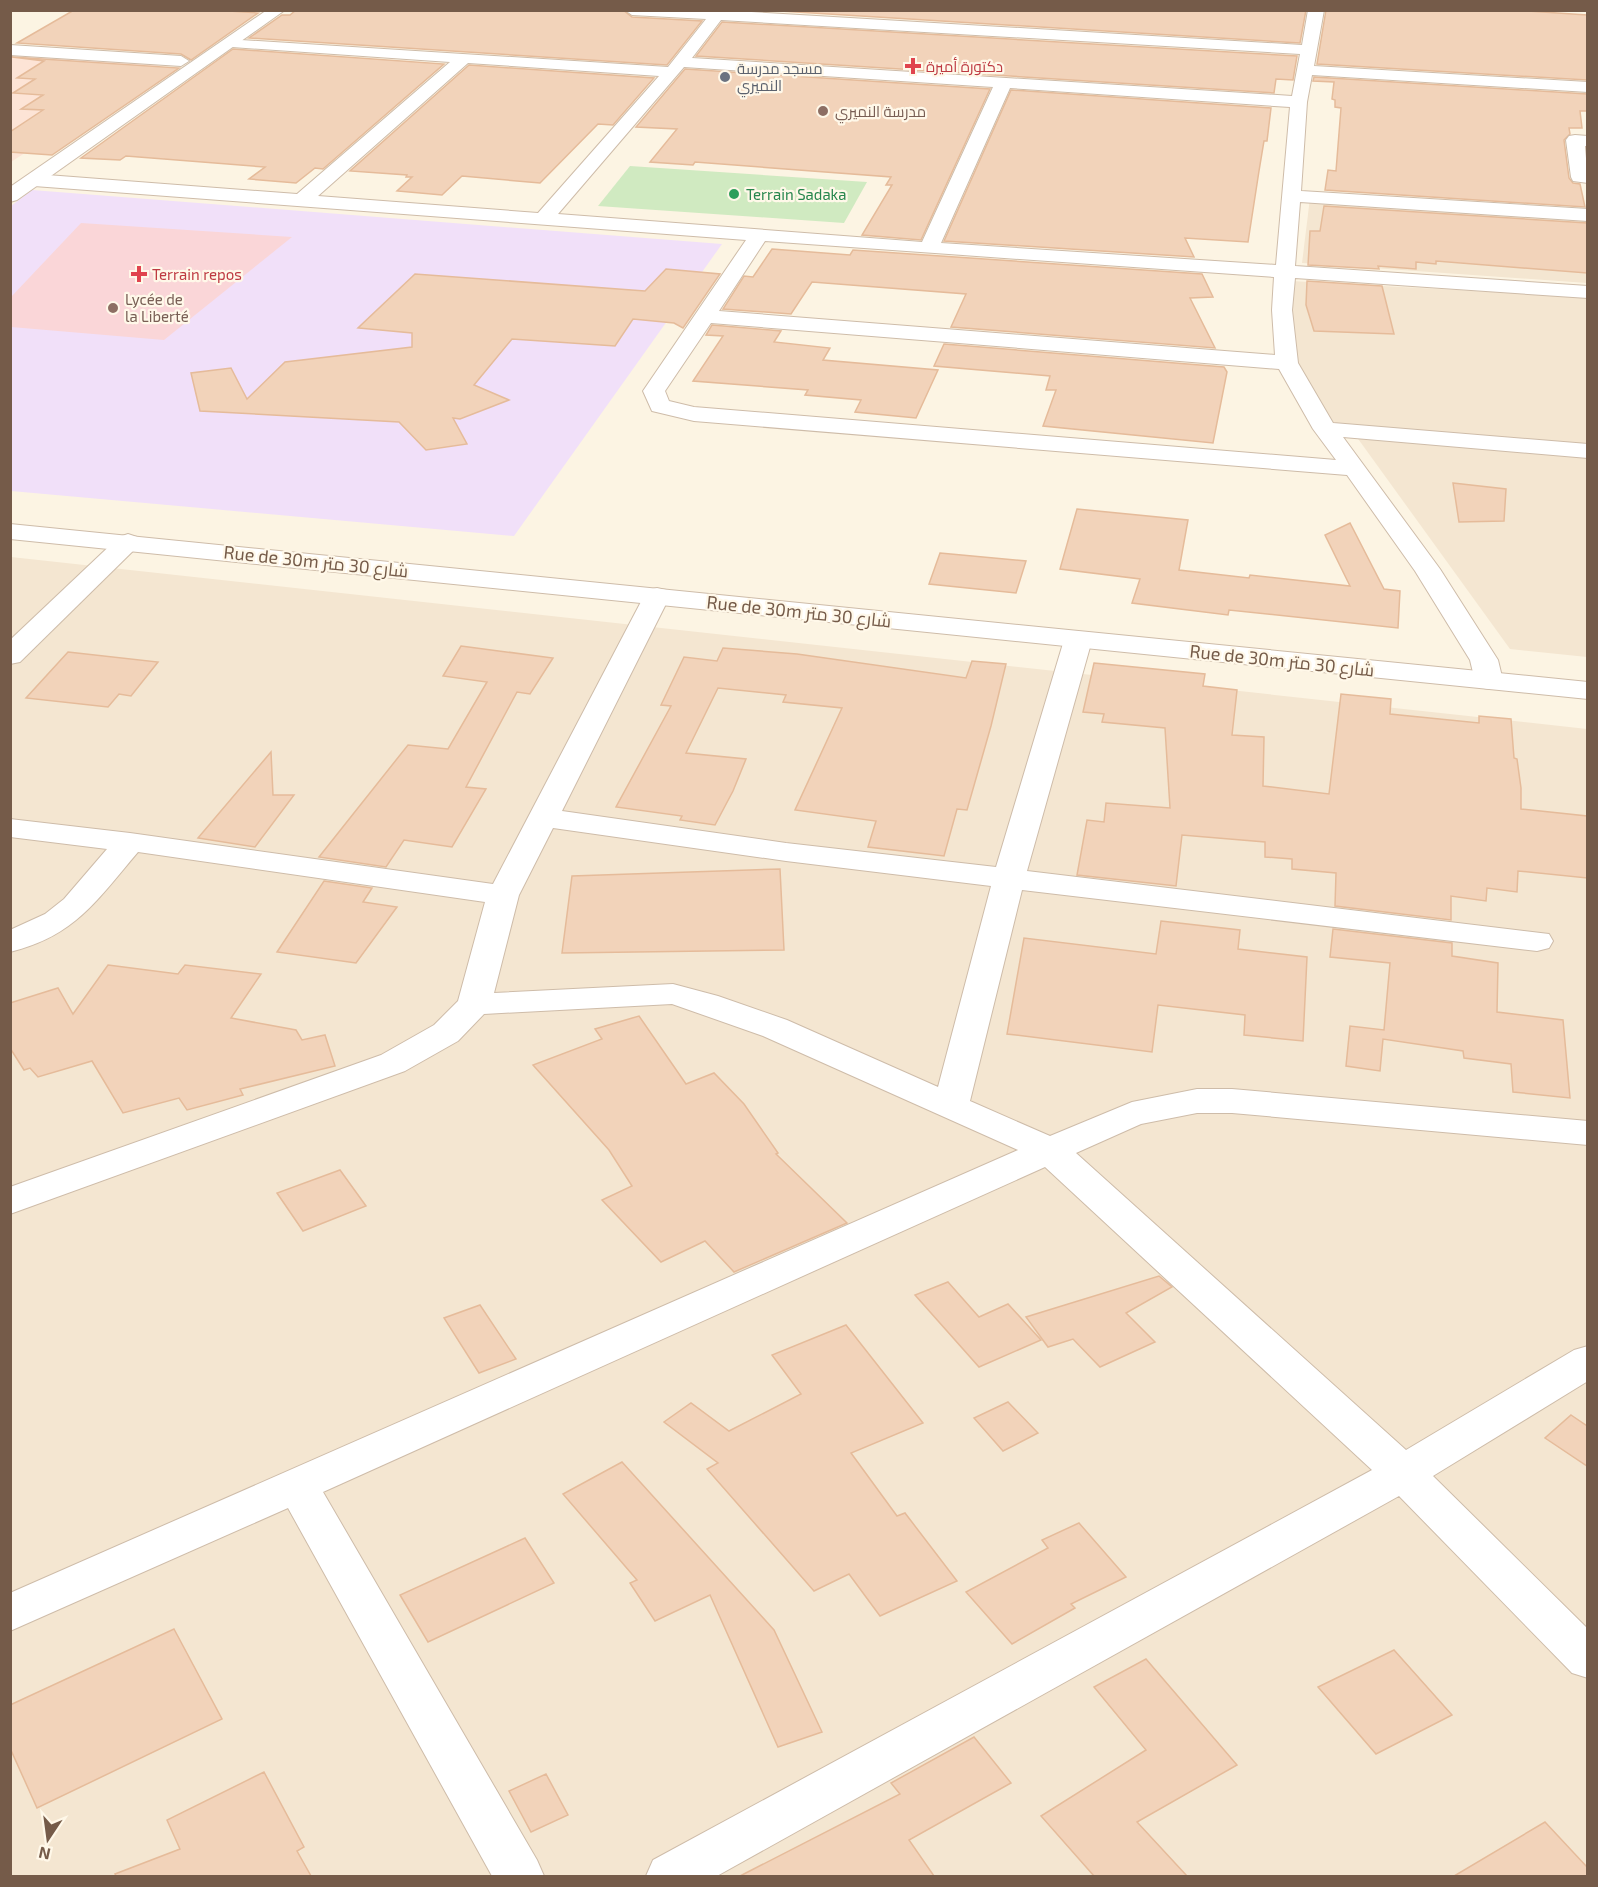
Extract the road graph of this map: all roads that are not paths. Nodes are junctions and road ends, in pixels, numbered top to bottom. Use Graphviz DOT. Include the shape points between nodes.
graph roads {
  1 [pos="258,10"];
  2 [pos="278,10"];
  3 [pos="632,10"];
  4 [pos="1316,10"];
  5 [pos="693,12"];
  6 [pos="717,15"];
  7 [pos="232,42"];
  8 [pos="10,50"];
  9 [pos="464,58"];
  10 [pos="1306,60"];
  11 [pos="181,61"];
  12 [pos="676,67"];
  13 [pos="1004,82"];
  14 [pos="1587,87"];
  15 [pos="1299,102"];
  16 [pos="1587,141"];
  17 [pos="10,178"];
  18 [pos="1587,178"];
  19 [pos="34,180"];
  20 [pos="1291,195"];
  21 [pos="10,196"];
  22 [pos="302,200"];
  23 [pos="1587,214"];
  24 [pos="544,218"];
  25 [pos="759,235"];
  26 [pos="929,248"];
  27 [pos="1285,273"];
  28 [pos="1587,292"];
  29 [pos="706,316"];
  30 [pos="1287,363"];
  31 [pos="1325,429"];
  32 [pos="1587,451"];
  33 [pos="1356,469"];
  34 [pos="10,513"];
  35 [pos="10,531"];
  36 [pos="128,542"];
  37 [pos="657,596"];
  38 [pos="1078,640"];
  39 [pos="10,656"];
  40 [pos="1486,671"];
  41 [pos="1587,672"];
  42 [pos="1587,691"];
  43 [pos="542,817"];
  44 [pos="10,828"];
  45 [pos="130,842"];
  46 [pos="1009,878"];
  47 [pos="504,895"];
  48 [pos="1537,941"];
  49 [pos="10,942"];
  50 [pos="474,1004"];
  51 [pos="951,1105"];
  52 [pos="1587,1133"];
  53 [pos="1049,1150"];
  54 [pos="10,1201"];
  55 [pos="1587,1361"];
  56 [pos="1403,1473"];
  57 [pos="297,1485"];
  58 [pos="10,1613"];
  59 [pos="1587,1659"];
  60 [pos="519,1876"];
  61 [pos="671,1876"];
  1 -- 11 [label="street"];
  2 -- 7 [label="street"];
  3 -- 5 [label="street"];
  4 -- 10 [label="street"];
  5 -- 6 [label="street"];
  6 -- 10 [label="street"];
  6 -- 12 [label="street"];
  7 -- 9 [label="street"];
  7 -- 19 [label="street"];
  8 -- 11 [label="street"];
  9 -- 12 [label="street"];
  9 -- 22 [label="street"];
  10 -- 14 [label="street"];
  10 -- 15 [label="street"];
  11 -- 17 [label="street"];
  12 -- 13 [label="street"];
  12 -- 24 [label="street"];
  13 -- 15 [label="street"];
  13 -- 26 [label="street"];
  15 -- 20 [label="street"];
  16 -- 18 [label="street" via="1575,140 1580,177"];
  19 -- 21 [label="street"];
  19 -- 22 [label="street"];
  20 -- 23 [label="street"];
  20 -- 27 [label="street"];
  22 -- 24 [label="street"];
  24 -- 25 [label="street"];
  25 -- 26 [label="street"];
  25 -- 29 [label="street"];
  26 -- 27 [label="street"];
  27 -- 28 [label="street"];
  27 -- 30 [label="street" via="1282,310"];
  29 -- 30 [label="street"];
  29 -- 33 [label="street" via="654,391 660,406 694,414"];
  30 -- 31 [label="street"];
  31 -- 32 [label="street"];
  31 -- 33 [label="street"];
  33 -- 40 [label="street" via="1427,569"];
  34 -- 40 [label="street, Rue de 30m شارع 30 متر"];
  35 -- 36 [label="street, Rue de 30m شارع 30 متر"];
  36 -- 37 [label="street, Rue de 30m شارع 30 متر"];
  36 -- 39 [label="street"];
  37 -- 38 [label="street, Rue de 30m شارع 30 متر"];
  37 -- 43 [label="street"];
  38 -- 40 [label="street, Rue de 30m شارع 30 متر"];
  38 -- 46 [label="street"];
  40 -- 41 [label="street, Rue de 30m شارع 30 متر"];
  40 -- 42 [label="street, Rue de 30m شارع 30 متر"];
  43 -- 46 [label="street" via="786,852"];
  43 -- 47 [label="street"];
  44 -- 45 [label="street"];
  45 -- 47 [label="street"];
  45 -- 49 [label="street" via="75,906 57,921"];
  46 -- 48 [label="street"];
  46 -- 51 [label="street"];
  47 -- 50 [label="street"];
  50 -- 51 [label="street" via="673,994 776,1029"];
  50 -- 54 [label="street" via="446,1033 393,1063"];
  51 -- 53 [label="street"];
  52 -- 53 [label="street" via="1197,1101 1132,1114"];
  53 -- 56 [label="street"];
  53 -- 57 [label="street"];
  55 -- 56 [label="street"];
  56 -- 59 [label="street"];
  56 -- 61 [label="street"];
  57 -- 58 [label="street"];
  57 -- 60 [label="street"];
}
